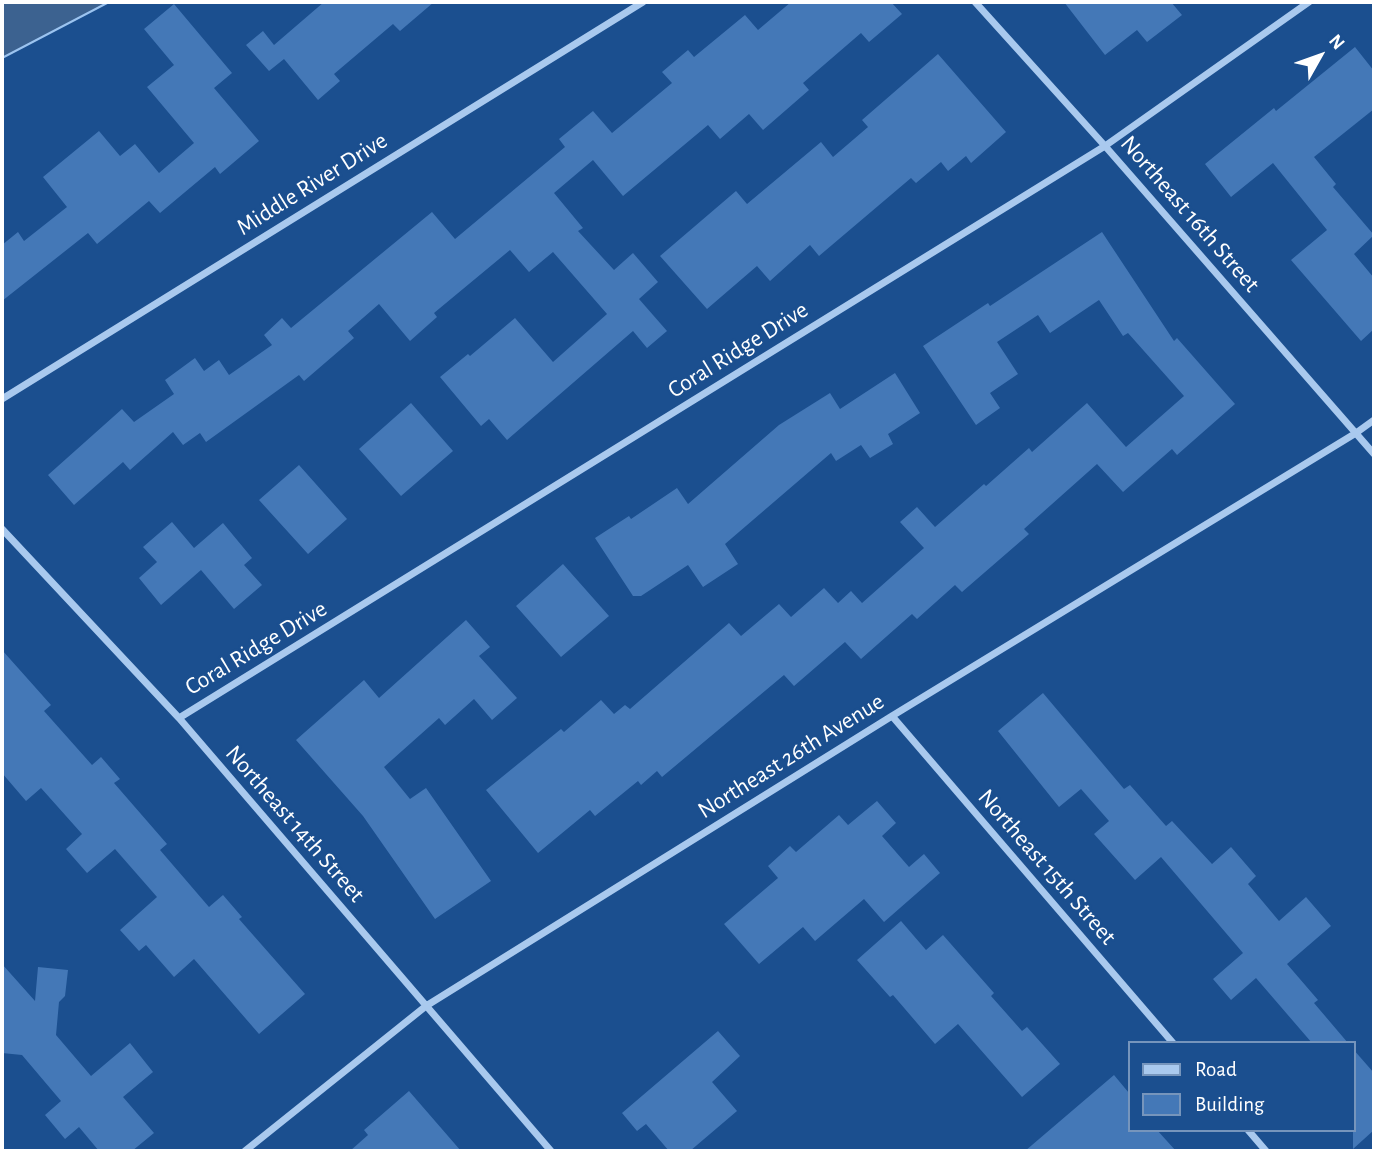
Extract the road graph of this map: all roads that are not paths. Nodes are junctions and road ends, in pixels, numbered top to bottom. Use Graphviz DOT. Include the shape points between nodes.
graph roads {
  1 [pos="643,2"];
  2 [pos="975,2"];
  3 [pos="1309,2"];
  4 [pos="1105,146"];
  5 [pos="2,399"];
  6 [pos="1374,420"];
  7 [pos="1356,433"];
  8 [pos="1374,454"];
  9 [pos="2,529"];
  10 [pos="892,716"];
  11 [pos="179,718"];
  12 [pos="426,1006"];
  13 [pos="1171,1041"];
  14 [pos="1250,1132"];
  15 [pos="245,1151"];
  16 [pos="551,1151"];
  17 [pos="1265,1151"];
  1 -- 5 [label="street, Middle River Drive"];
  2 -- 4 [label="street, Northeast 16th Street"];
  3 -- 4 [label="street, Coral Ridge Drive"];
  4 -- 7 [label="street, Northeast 16th Street"];
  4 -- 11 [label="street, Coral Ridge Drive"];
  6 -- 7 [label="street, Northeast 26th Avenue"];
  7 -- 8 [label="street, Northeast 16th Street"];
  7 -- 10 [label="street, Northeast 26th Avenue"];
  9 -- 11 [label="street, Northeast 14th Street"];
  10 -- 12 [label="street, Northeast 26th Avenue"];
  10 -- 13 [label="street, Northeast 15th Street"];
  11 -- 12 [label="street, Northeast 14th Street"];
  12 -- 15 [label="street, Northeast 26th Avenue"];
  12 -- 16 [label="street, Northeast 14th Street"];
  14 -- 17 [label="street"];
}
